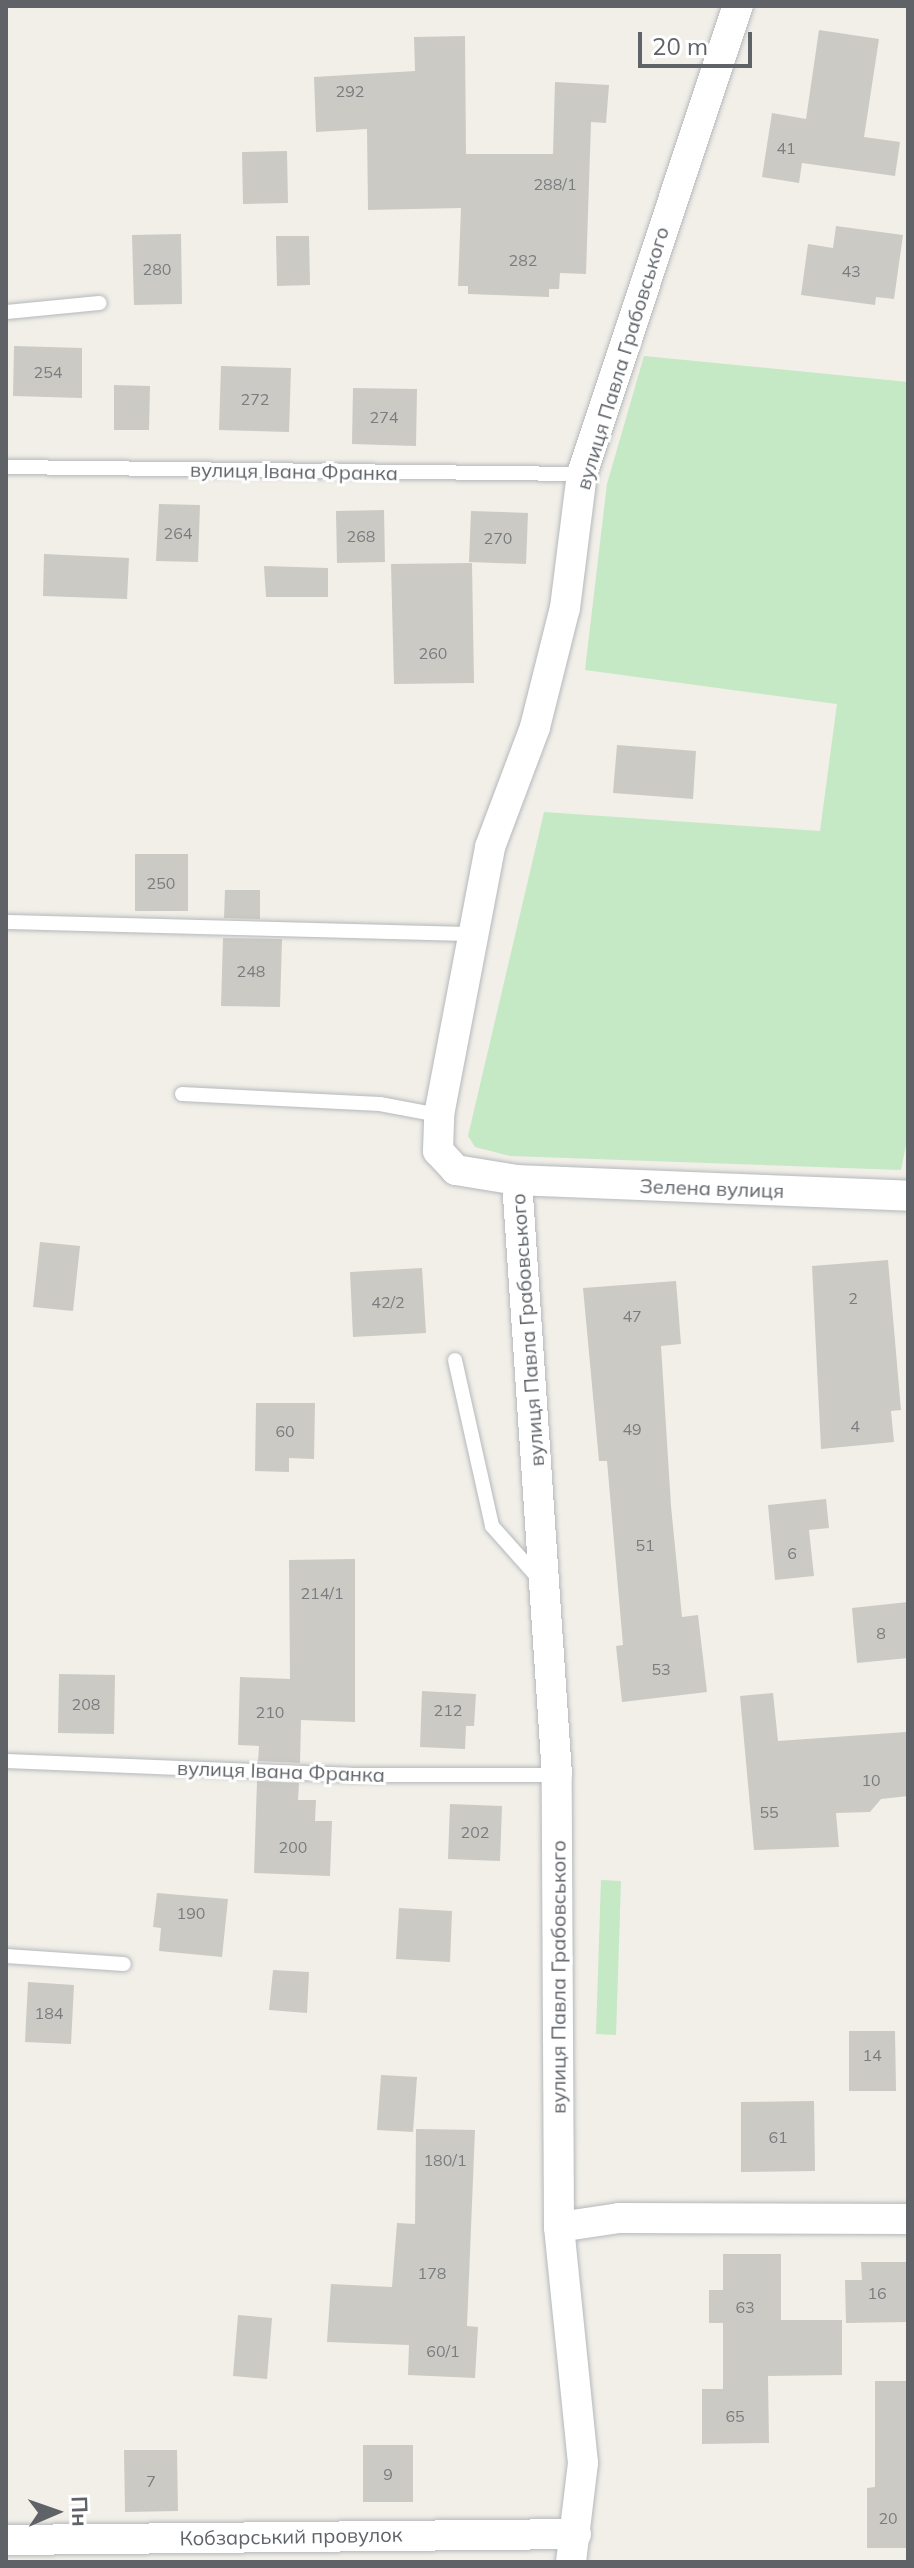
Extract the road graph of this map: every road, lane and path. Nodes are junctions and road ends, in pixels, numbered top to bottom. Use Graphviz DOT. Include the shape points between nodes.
graph roads {
  1 [pos="738,6"];
  2 [pos="100,303"];
  3 [pos="6,312"];
  4 [pos="6,467"];
  5 [pos="582,474"];
  6 [pos="6,922"];
  7 [pos="470,934"];
  8 [pos="182,1094"];
  9 [pos="439,1115"];
  10 [pos="517,1180"];
  11 [pos="908,1196"];
  12 [pos="455,1360"];
  13 [pos="546,1587"];
  14 [pos="6,1761"];
  15 [pos="557,1775"];
  16 [pos="6,1956"];
  17 [pos="124,1964"];
  18 [pos="908,2219"];
  19 [pos="559,2227"];
  20 [pos="6,2540"];
  21 [pos="574,2548"];
  1 -- 5 [label="street, вулиця Павла Грабовського"];
  2 -- 3 [label="lane"];
  4 -- 5 [label="lane, вулиця Івана Франка"];
  5 -- 7 [label="street, вулиця Павла Грабовського" via="561,623 535,727 490,847"];
  6 -- 7 [label="lane"];
  7 -- 9 [label="street, вулиця Павла Грабовського"];
  8 -- 9 [label="lane" via="380,1104"];
  9 -- 10 [label="street, вулиця Павла Грабовського" via="438,1151 456,1170"];
  10 -- 11 [label="street, Зелена вулиця"];
  10 -- 13 [label="street, вулиця Павла Грабовського"];
  12 -- 13 [label="lane" via="492,1526"];
  13 -- 15 [label="street, вулиця Павла Грабовського"];
  14 -- 15 [label="lane, вулиця Івана Франка" via="354,1775"];
  15 -- 19 [label="street, вулиця Павла Грабовського"];
  16 -- 17 [label="lane"];
  18 -- 19 [label="street" via="619,2218"];
  19 -- 21 [label="street, вулиця Павла Грабовського" via="583,2463"];
  20 -- 21 [label="street, Кобзарський провулок"];
}
